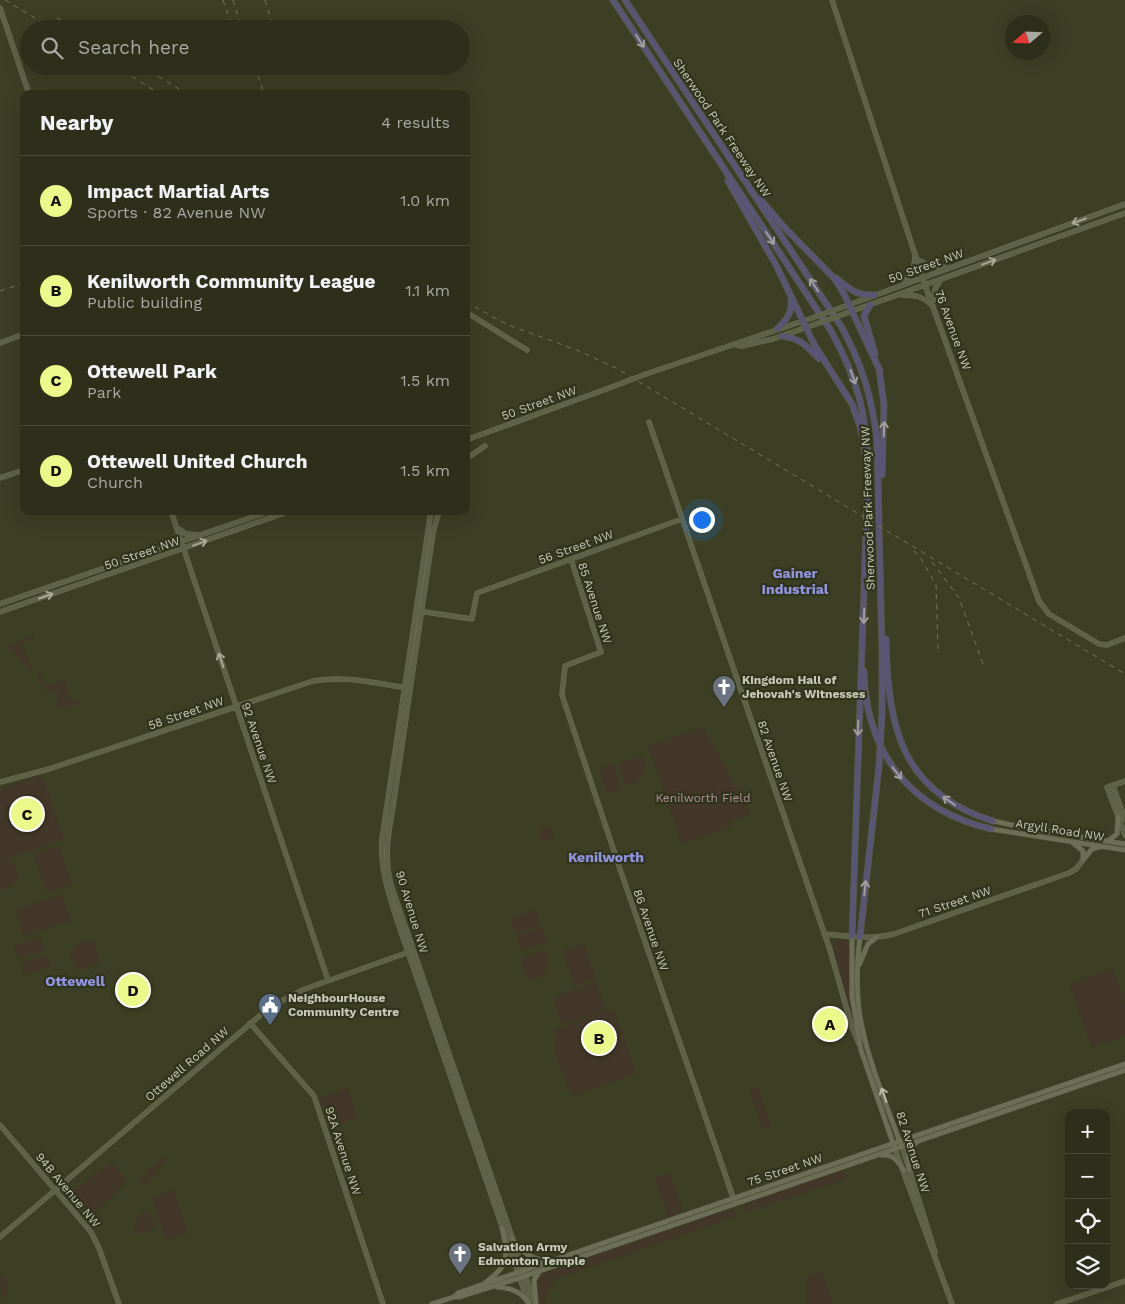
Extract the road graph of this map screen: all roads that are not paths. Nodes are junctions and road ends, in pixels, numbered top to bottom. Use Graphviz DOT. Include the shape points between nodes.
graph roads {
  1 [pos="613,0"];
  2 [pos="625,0"];
  3 [pos="832,0"];
  4 [pos="0,8"];
  5 [pos="20,67"];
  6 [pos="23,75"];
  7 [pos="28,90"];
  8 [pos="724,168"];
  9 [pos="750,188"];
  10 [pos="1125,204"];
  11 [pos="1125,213"];
  12 [pos="915,253"];
  13 [pos="917,259"];
  14 [pos="952,267"];
  15 [pos="827,270"];
  16 [pos="924,278"];
  17 [pos="943,278"];
  18 [pos="926,285"];
  19 [pos="901,286"];
  20 [pos="790,292"];
  21 [pos="875,295"];
  22 [pos="899,295"];
  23 [pos="849,304"];
  24 [pos="870,305"];
  25 [pos="933,306"];
  26 [pos="852,311"];
  27 [pos="470,314"];
  28 [pos="803,321"];
  29 [pos="806,328"];
  30 [pos="777,329"];
  31 [pos="20,336"];
  32 [pos="782,336"];
  33 [pos="0,343"];
  34 [pos="733,345"];
  35 [pos="527,350"];
  36 [pos="827,367"];
  37 [pos="880,371"];
  38 [pos="649,422"];
  39 [pos="470,439"];
  40 [pos="485,446"];
  41 [pos="470,456"];
  42 [pos="20,471"];
  43 [pos="0,478"];
  44 [pos="868,497"];
  45 [pos="880,513"];
  46 [pos="173,515"];
  47 [pos="259,515"];
  48 [pos="279,515"];
  49 [pos="431,515"];
  50 [pos="438,515"];
  51 [pos="682,519"];
  52 [pos="176,526"];
  53 [pos="205,534"];
  54 [pos="182,542"];
  55 [pos="184,549"];
  56 [pos="571,559"];
  57 [pos="881,567"];
  58 [pos="0,604"];
  59 [pos="419,611"];
  60 [pos="0,612"];
  61 [pos="1125,638"];
  62 [pos="863,644"];
  63 [pos="565,666"];
  64 [pos="405,687"];
  65 [pos="411,688"];
  66 [pos="236,707"];
  67 [pos="1125,781"];
  68 [pos="0,782"];
  69 [pos="1113,786"];
  70 [pos="1118,817"];
  71 [pos="1125,819"];
  72 [pos="993,821"];
  73 [pos="992,830"];
  74 [pos="1125,835"];
  75 [pos="1108,841"];
  76 [pos="1071,842"];
  77 [pos="1125,844"];
  78 [pos="1100,846"];
  79 [pos="1125,850"];
  80 [pos="1084,860"];
  81 [pos="824,934"];
  82 [pos="852,936"];
  83 [pos="860,937"];
  84 [pos="877,937"];
  85 [pos="410,951"];
  86 [pos="857,969"];
  87 [pos="328,980"];
  88 [pos="250,1023"];
  89 [pos="861,1050"];
  90 [pos="1125,1064"];
  91 [pos="1125,1070"];
  92 [pos="0,1125"];
  93 [pos="925,1138"];
  94 [pos="900,1141"];
  95 [pos="894,1146"];
  96 [pos="902,1146"];
  97 [pos="874,1156"];
  98 [pos="909,1170"];
  99 [pos="904,1172"];
  100 [pos="55,1190"];
  101 [pos="736,1201"];
  102 [pos="502,1228"];
  103 [pos="0,1237"];
  104 [pos="512,1240"];
  105 [pos="942,1254"];
  106 [pos="936,1256"];
  107 [pos="561,1258"];
  108 [pos="542,1270"];
  109 [pos="521,1275"];
  110 [pos="1125,1281"];
  111 [pos="482,1285"];
  112 [pos="493,1287"];
  113 [pos="454,1297"];
  114 [pos="119,1304"];
  115 [pos="383,1304"];
  116 [pos="432,1304"];
  117 [pos="529,1304"];
  118 [pos="536,1304"];
  119 [pos="952,1304"];
  120 [pos="1057,1304"];
  1 -- 8 [label="highway, Sherwood Park Freeway NW, one-way"];
  2 -- 9 [label="highway, Sherwood Park Freeway NW"];
  3 -- 12 [label="street, 76 Avenue NW"];
  4 -- 5 [label="street"];
  6 -- 7 [label="street"];
  8 -- 20 [label="highway"];
  8 -- 44 [label="highway, Sherwood Park Freeway NW, one-way" via="827,323 849,366 866,426"];
  9 -- 15 [label="highway" via="784,228"];
  45 -- 9 [label="highway, Sherwood Park Freeway NW, one-way" via="878,440 869,392 857,357 841,326"];
  10 -- 14 [label="street, 50 Street NW, one-way"];
  17 -- 11 [label="street, 50 Street NW, one-way"];
  12 -- 13 [label="street, 76 Avenue NW"];
  12 -- 19 [label="street" via="913,271"];
  13 -- 14 [label="street" via="930,266"];
  13 -- 16 [label="street, 76 Avenue NW"];
  14 -- 16 [label="street, 50 Street NW"];
  15 -- 21 [label="highway" via="855,292"];
  15 -- 23 [label="highway"];
  16 -- 18 [label="street, 76 Avenue NW"];
  16 -- 19 [label="street, 50 Street NW"];
  17 -- 18 [label="street, 50 Street NW"];
  17 -- 25 [label="street" via="934,289"];
  18 -- 22 [label="street, 50 Street NW"];
  18 -- 25 [label="street, 76 Avenue NW"];
  19 -- 21 [label="street, 50 Street NW"];
  20 -- 28 [label="highway"];
  20 -- 30 [label="highway" via="791,309"];
  21 -- 23 [label="street, 50 Street NW"];
  22 -- 24 [label="street, 50 Street NW"];
  22 -- 25 [label="street" via="918,295"];
  23 -- 26 [label="highway"];
  23 -- 28 [label="street, 50 Street NW, bridge"];
  24 -- 26 [label="street, 50 Street NW"];
  24 -- 37 [label="highway" via="864,320"];
  25 -- 61 [label="street, 76 Avenue NW" via="1043,608 1100,644"];
  26 -- 29 [label="street, 50 Street NW, bridge"];
  26 -- 37 [label="highway"];
  27 -- 35 [label="street"];
  28 -- 29 [label="highway"];
  28 -- 30 [label="street, 50 Street NW"];
  29 -- 32 [label="street, 50 Street NW"];
  29 -- 36 [label="highway"];
  30 -- 34 [label="street, 50 Street NW"];
  31 -- 33 [label="street"];
  32 -- 34 [label="street, 50 Street NW" via="748,345"];
  32 -- 36 [label="highway" via="805,344"];
  34 -- 39 [label="street, 50 Street NW, bridge"];
  36 -- 44 [label="highway" via="852,404 860,426"];
  45 -- 37 [label="highway, one-way" via="885,417"];
  38 -- 51 [label="street, 82 Avenue NW"];
  40 -- 41 [label="street"];
  42 -- 43 [label="street"];
  44 -- 62 [label="highway, Sherwood Park Freeway NW, one-way"];
  45 -- 57 [label="highway, Sherwood Park Freeway NW"];
  46 -- 52 [label="street, 92 Avenue NW"];
  47 -- 53 [label="street, 50 Street NW"];
  55 -- 48 [label="street, 50 Street NW, one-way"];
  49 -- 59 [label="street, 90 Avenue NW"];
  50 -- 59 [label="street, 90 Avenue NW"];
  51 -- 56 [label="street, 56 Street NW"];
  51 -- 81 [label="street, 82 Avenue NW"];
  52 -- 53 [label="street" via="186,534"];
  52 -- 54 [label="street, 92 Avenue NW"];
  53 -- 54 [label="street, 50 Street NW"];
  54 -- 55 [label="street, 92 Avenue NW"];
  54 -- 58 [label="street, 50 Street NW"];
  60 -- 55 [label="street, 50 Street NW, one-way"];
  66 -- 55 [label="street, 92 Avenue NW, one-way"];
  56 -- 59 [label="street, 56 Street NW" via="477,593 472,619"];
  56 -- 63 [label="street, 85 Avenue NW" via="601,652"];
  72 -- 57 [label="highway, one-way" via="941,795 917,772 900,742 889,695 884,572"];
  83 -- 57 [label="highway, Sherwood Park Freeway NW, one-way, bridge" via="882,714"];
  59 -- 64 [label="street, 90 Avenue NW"];
  59 -- 65 [label="street, 90 Avenue NW"];
  62 -- 73 [label="highway, one-way" via="865,693 871,723 889,762 909,787 930,804 962,821"];
  62 -- 82 [label="highway, Sherwood Park Freeway NW, one-way"];
  63 -- 101 [label="street, 86 Avenue NW" via="561,690 566,712"];
  64 -- 65 [label="street, 58 Street NW"];
  64 -- 66 [label="street, 58 Street NW" via="332,679 307,683"];
  64 -- 85 [label="street, 90 Avenue NW" via="382,854 385,885"];
  65 -- 85 [label="street, 90 Avenue NW" via="387,840 390,885"];
  66 -- 68 [label="street, 58 Street NW"];
  66 -- 87 [label="street, 92 Avenue NW"];
  67 -- 69 [label="street"];
  69 -- 70 [label="street" via="1107,788"];
  69 -- 71 [label="street"];
  70 -- 74 [label="street"];
  70 -- 75 [label="main road" via="1117,834"];
  72 -- 75 [label="main road, Argyll Road NW"];
  73 -- 76 [label="main road, Argyll Road NW"];
  75 -- 77 [label="main road, Argyll Road NW"];
  76 -- 78 [label="main road, Argyll Road NW"];
  76 -- 80 [label="main road" via="1082,850"];
  78 -- 79 [label="main road, Argyll Road NW"];
  78 -- 80 [label="main road" via="1092,849"];
  80 -- 84 [label="street, 71 Street NW" via="1069,873 894,934"];
  81 -- 82 [label="street, 71 Street NW"];
  81 -- 89 [label="street, 82 Avenue NW"];
  82 -- 83 [label="street, 71 Street NW"];
  82 -- 89 [label="main road, 82 Avenue NW" via="852,996"];
  83 -- 84 [label="street, 71 Street NW"];
  83 -- 86 [label="main road, 82 Avenue NW"];
  84 -- 86 [label="main road" via="868,944"];
  85 -- 87 [label="street, Ottewell Road NW"];
  85 -- 102 [label="street, 90 Avenue NW"];
  85 -- 104 [label="street, 90 Avenue NW"];
  94 -- 86 [label="main road, 82 Avenue NW, one-way" via="864,1036"];
  87 -- 88 [label="street, Ottewell Road NW" via="289,996"];
  88 -- 100 [label="street, Ottewell Road NW"];
  88 -- 115 [label="street, 92A Avenue NW" via="314,1096"];
  89 -- 95 [label="main road, 82 Avenue NW"];
  90 -- 94 [label="main road, 75 Street NW"];
  91 -- 93 [label="main road, 75 Street NW"];
  92 -- 100 [label="street, 94B Avenue NW"];
  93 -- 96 [label="main road, 75 Street NW"];
  93 -- 98 [label="main road" via="910,1150"];
  94 -- 95 [label="main road, 75 Street NW"];
  94 -- 96 [label="main road, 82 Avenue NW"];
  95 -- 96 [label="main road, 75 Street NW"];
  95 -- 97 [label="main road, 75 Street NW"];
  95 -- 99 [label="street, 82 Avenue NW"];
  95 -- 101 [label="main road, 75 Street NW"];
  96 -- 98 [label="street, 82 Avenue NW"];
  97 -- 99 [label="main road" via="892,1156"];
  97 -- 101 [label="main road, 75 Street NW"];
  98 -- 106 [label="street, 82 Avenue NW"];
  99 -- 106 [label="street, 82 Avenue NW"];
  100 -- 103 [label="street, Ottewell Road NW"];
  100 -- 114 [label="street, 94B Avenue NW" via="94,1237"];
  101 -- 107 [label="main road, 75 Street NW"];
  101 -- 108 [label="main road, 75 Street NW"];
  102 -- 109 [label="street, 90 Avenue NW"];
  102 -- 111 [label="main road" via="506,1260 500,1271"];
  104 -- 107 [label="main road" via="535,1259"];
  104 -- 109 [label="street, 90 Avenue NW"];
  105 -- 106 [label="street"];
  106 -- 119 [label="street, 82 Avenue NW"];
  107 -- 109 [label="main road, 75 Street NW"];
  108 -- 109 [label="main road, 75 Street NW"];
  108 -- 118 [label="main road" via="534,1280"];
  109 -- 111 [label="main road, 75 Street NW"];
  109 -- 112 [label="main road, 75 Street NW"];
  109 -- 117 [label="street, 90 Avenue NW"];
  109 -- 118 [label="street, 90 Avenue NW"];
  110 -- 120 [label="street"];
  111 -- 113 [label="main road, 75 Street NW"];
  112 -- 113 [label="main road, 75 Street NW"];
  112 -- 117 [label="main road" via="515,1290"];
  113 -- 116 [label="main road, 75 Street NW"];
}
